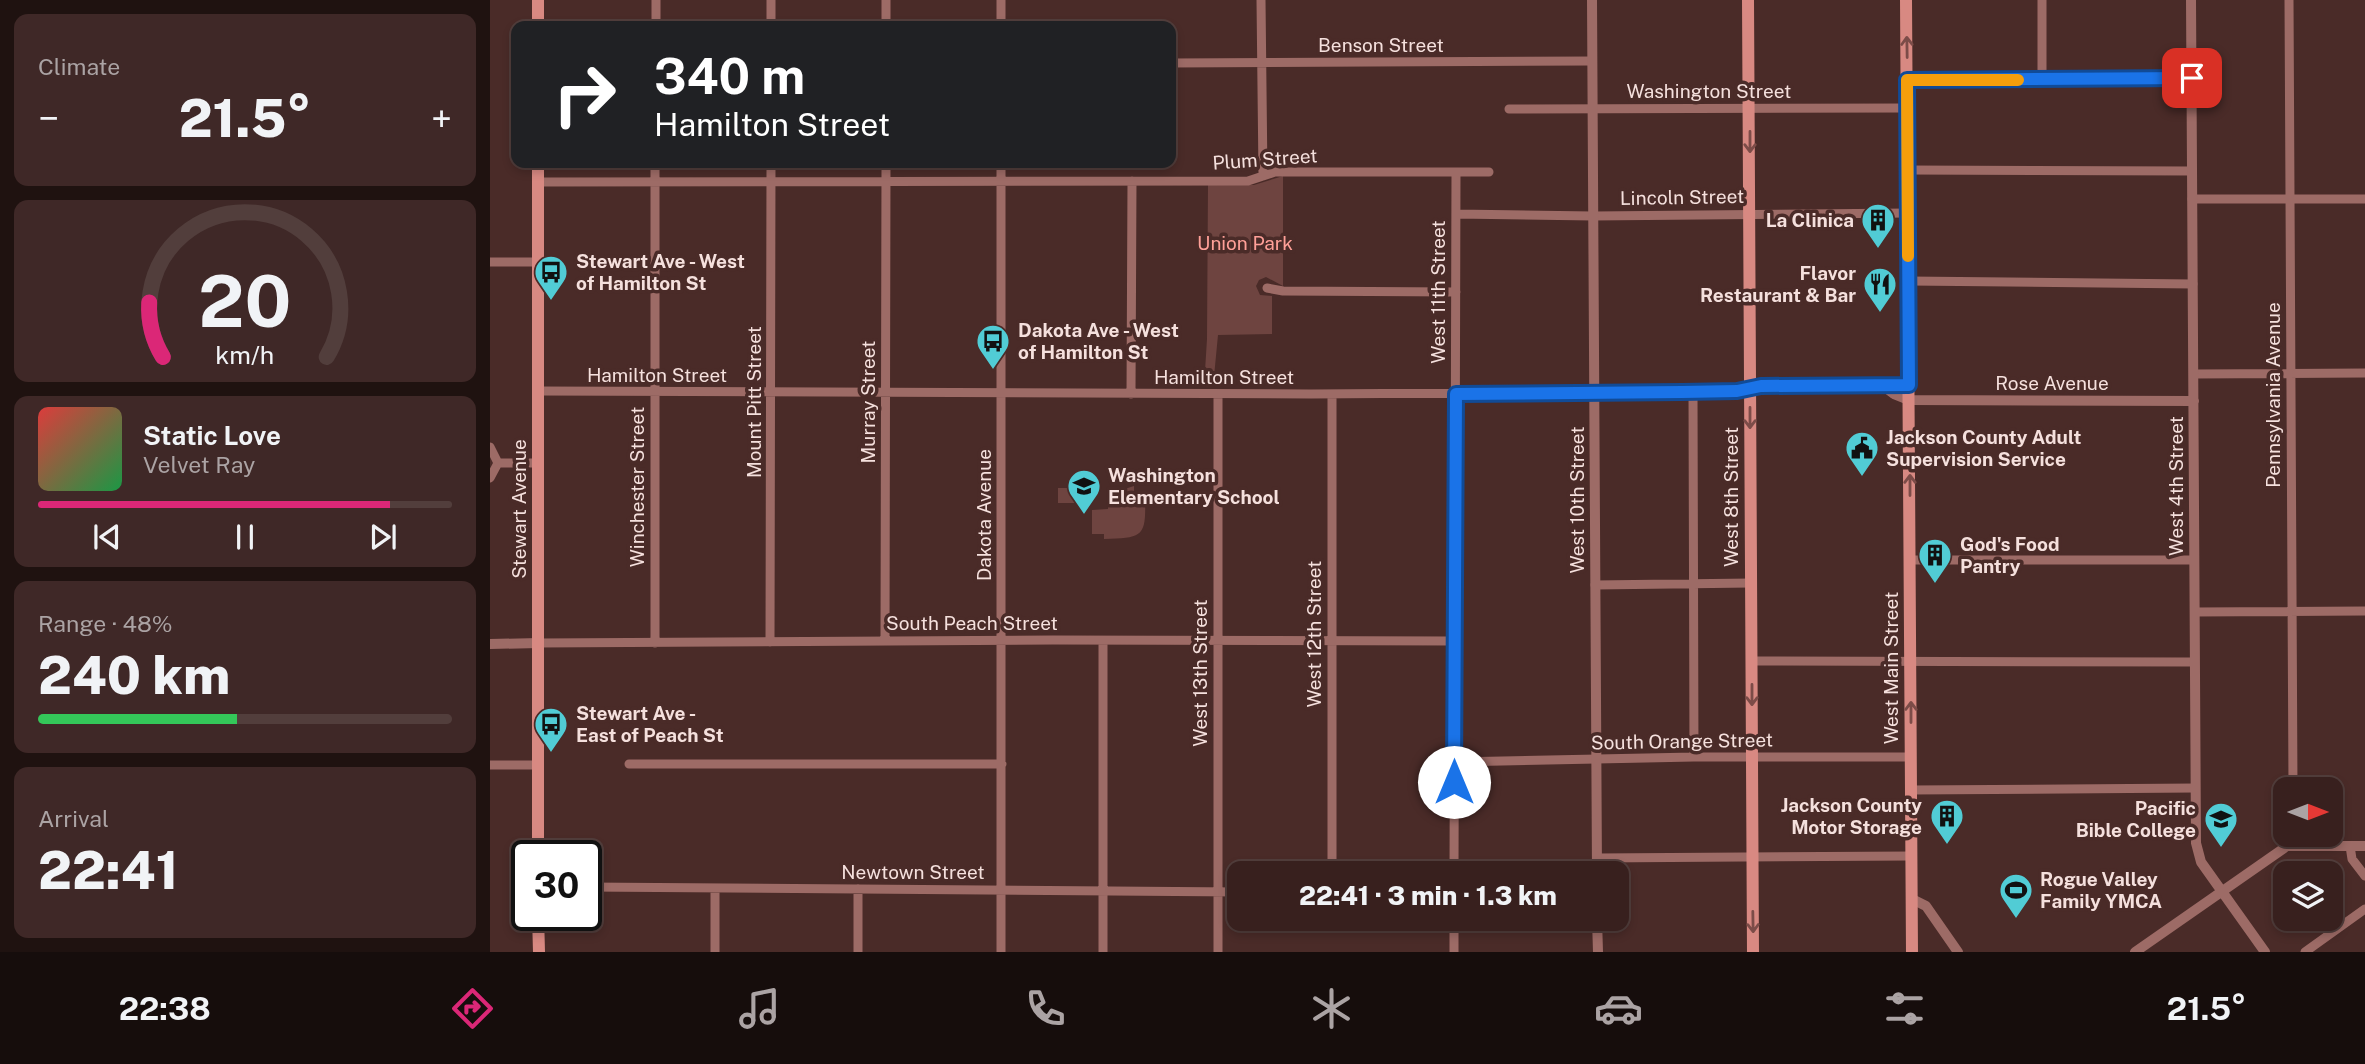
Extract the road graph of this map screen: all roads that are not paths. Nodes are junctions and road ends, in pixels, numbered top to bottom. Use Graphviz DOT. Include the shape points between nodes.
graph roads {
  1 [pos="538,0"];
  2 [pos="656,0"];
  3 [pos="771,0"];
  4 [pos="886,0"];
  5 [pos="1001,0"];
  6 [pos="1261,0"];
  7 [pos="1592,0"];
  8 [pos="1748,0"];
  9 [pos="1906,0"];
  10 [pos="2042,0"];
  11 [pos="2191,0"];
  12 [pos="2289,0"];
  13 [pos="538,21"];
  14 [pos="656,21"];
  15 [pos="771,21"];
  16 [pos="886,21"];
  17 [pos="1001,21"];
  18 [pos="1261,61"];
  19 [pos="1592,61"];
  20 [pos="1176,63"];
  21 [pos="2192,78"];
  22 [pos="2042,79"];
  23 [pos="1907,80"];
  24 [pos="1593,108"];
  25 [pos="1908,108"];
  26 [pos="1509,109"];
  27 [pos="1750,110"];
  28 [pos="538,168"];
  29 [pos="655,168"];
  30 [pos="771,168"];
  31 [pos="886,168"];
  32 [pos="1001,168"];
  33 [pos="1908,170"];
  34 [pos="2192,171"];
  35 [pos="1456,172"];
  36 [pos="1489,172"];
  37 [pos="1263,176"];
  38 [pos="771,180"];
  39 [pos="886,180"];
  40 [pos="1001,180"];
  41 [pos="654,181"];
  42 [pos="1132,181"];
  43 [pos="538,182"];
  44 [pos="2192,199"];
  45 [pos="2290,199"];
  46 [pos="2365,199"];
  47 [pos="1750,213"];
  48 [pos="1908,213"];
  49 [pos="1456,214"];
  50 [pos="1593,216"];
  51 [pos="539,261"];
  52 [pos="490,262"];
  53 [pos="1909,281"];
  54 [pos="2193,284"];
  55 [pos="1267,288"];
  56 [pos="1456,292"];
  57 [pos="2365,373"];
  58 [pos="2194,374"];
  59 [pos="2291,374"];
  60 [pos="1882,385"];
  61 [pos="1909,385"];
  62 [pos="1750,388"];
  63 [pos="538,391"];
  64 [pos="1693,391"];
  65 [pos="886,392"];
  66 [pos="1593,392"];
  67 [pos="654,393"];
  68 [pos="771,393"];
  69 [pos="1002,394"];
  70 [pos="1131,394"];
  71 [pos="1218,394"];
  72 [pos="1332,394"];
  73 [pos="1456,394"];
  74 [pos="1909,400"];
  75 [pos="2194,401"];
  76 [pos="490,447"];
  77 [pos="498,463"];
  78 [pos="538,463"];
  79 [pos="490,478"];
  80 [pos="1910,560"];
  81 [pos="2194,561"];
  82 [pos="1693,583"];
  83 [pos="1751,583"];
  84 [pos="1595,586"];
  85 [pos="2292,611"];
  86 [pos="2365,611"];
  87 [pos="2194,612"];
  88 [pos="1218,640"];
  89 [pos="1332,640"];
  90 [pos="886,641"];
  91 [pos="1001,641"];
  92 [pos="1103,641"];
  93 [pos="1454,641"];
  94 [pos="770,642"];
  95 [pos="538,643"];
  96 [pos="655,643"];
  97 [pos="490,644"];
  98 [pos="1752,661"];
  99 [pos="1910,662"];
  100 [pos="2194,662"];
  101 [pos="1693,757"];
  102 [pos="1752,757"];
  103 [pos="1911,757"];
  104 [pos="1595,760"];
  105 [pos="1454,762"];
  106 [pos="629,764"];
  107 [pos="1002,764"];
  108 [pos="490,765"];
  109 [pos="538,765"];
  110 [pos="2293,777"];
  111 [pos="2194,788"];
  112 [pos="1910,790"];
  113 [pos="538,840"];
  114 [pos="2343,846"];
  115 [pos="2350,846"];
  116 [pos="2365,846"];
  117 [pos="2286,847"];
  118 [pos="1752,856"];
  119 [pos="1912,856"];
  120 [pos="1597,858"];
  121 [pos="1332,861"];
  122 [pos="1454,861"];
  123 [pos="2365,876"];
  124 [pos="602,887"];
  125 [pos="715,888"];
  126 [pos="858,889"];
  127 [pos="1002,889"];
  128 [pos="1103,890"];
  129 [pos="1218,891"];
  130 [pos="1227,891"];
  131 [pos="2222,891"];
  132 [pos="1912,899"];
  133 [pos="2365,909"];
  134 [pos="538,931"];
  135 [pos="1454,931"];
  136 [pos="1597,931"];
  137 [pos="539,952"];
  138 [pos="715,952"];
  139 [pos="858,952"];
  140 [pos="1001,952"];
  141 [pos="1103,952"];
  142 [pos="1218,952"];
  143 [pos="1454,952"];
  144 [pos="1598,952"];
  145 [pos="1753,952"];
  146 [pos="1912,952"];
  147 [pos="1958,952"];
  148 [pos="2135,952"];
  149 [pos="2265,952"];
  150 [pos="2305,952"];
  1 -- 13 [label="main road"];
  2 -- 14 [label="street"];
  3 -- 15 [label="street"];
  4 -- 16 [label="street"];
  5 -- 17 [label="street"];
  6 -- 18 [label="street"];
  7 -- 19 [label="street, West 10th Street"];
  8 -- 27 [label="main road, West 8th Street"];
  23 -- 9 [label="main road, West Main Street, one-way"];
  10 -- 22 [label="street"];
  11 -- 21 [label="street, West 4th Street"];
  12 -- 45 [label="street, Pennsylvania Avenue"];
  18 -- 19 [label="street, Benson Street"];
  18 -- 20 [label="street, Benson Street"];
  18 -- 37 [label="street"];
  19 -- 24 [label="street, West 10th Street"];
  21 -- 22 [label="street"];
  21 -- 34 [label="street, West 4th Street"];
  22 -- 23 [label="street"];
  23 -- 25 [label="main road, West Main Street"];
  24 -- 26 [label="street, Washington Street"];
  24 -- 27 [label="street, Washington Street"];
  24 -- 50 [label="street, West 10th Street"];
  25 -- 27 [label="street, Washington Street"];
  25 -- 33 [label="main road, West Main Street"];
  27 -- 47 [label="main road, West 8th Street, one-way"];
  28 -- 43 [label="main road, Stewart Avenue"];
  29 -- 41 [label="street, Winchester Street"];
  30 -- 38 [label="street, Mount Pitt Street"];
  31 -- 39 [label="street, Murray Street"];
  32 -- 40 [label="street, Dakota Avenue"];
  33 -- 34 [label="street"];
  33 -- 48 [label="main road, West Main Street"];
  34 -- 44 [label="street, West 4th Street"];
  35 -- 36 [label="street, Plum Street"];
  35 -- 37 [label="street, Plum Street" via="1275,172"];
  35 -- 49 [label="street, West 11th Street"];
  37 -- 42 [label="street, Plum Street" via="1248,181"];
  38 -- 39 [label="street, Plum Street"];
  38 -- 41 [label="street, Plum Street"];
  38 -- 68 [label="street, Mount Pitt Street"];
  39 -- 40 [label="street, Plum Street"];
  39 -- 65 [label="street, Murray Street"];
  40 -- 42 [label="street, Plum Street"];
  40 -- 69 [label="street, Dakota Avenue"];
  41 -- 43 [label="street, Plum Street"];
  41 -- 67 [label="street, Winchester Street"];
  42 -- 70 [label="street"];
  43 -- 51 [label="main road, Stewart Avenue"];
  44 -- 45 [label="street"];
  44 -- 54 [label="street, West 4th Street"];
  45 -- 46 [label="street"];
  45 -- 59 [label="street, Pennsylvania Avenue"];
  47 -- 48 [label="street, Lincoln Street"];
  47 -- 50 [label="street, Lincoln Street"];
  47 -- 62 [label="main road, West 8th Street"];
  48 -- 53 [label="main road, West Main Street"];
  49 -- 50 [label="street, Lincoln Street"];
  49 -- 56 [label="street, West 11th Street"];
  50 -- 66 [label="street, West 10th Street"];
  51 -- 52 [label="street"];
  51 -- 63 [label="main road, Stewart Avenue"];
  53 -- 54 [label="street"];
  53 -- 61 [label="main road, West Main Street"];
  54 -- 58 [label="street, West 4th Street"];
  55 -- 56 [label="street"];
  56 -- 73 [label="street, West 11th Street"];
  57 -- 59 [label="street"];
  58 -- 59 [label="street"];
  58 -- 75 [label="street, West 4th Street"];
  59 -- 85 [label="street, Pennsylvania Avenue"];
  60 -- 61 [label="street, Hamilton Street"];
  60 -- 62 [label="street, Hamilton Street"];
  60 -- 74 [label="street"];
  61 -- 74 [label="main road, West Main Street"];
  62 -- 64 [label="street, Hamilton Street"];
  62 -- 83 [label="main road, West 8th Street, one-way"];
  63 -- 67 [label="street, Hamilton Street"];
  63 -- 78 [label="main road, Stewart Avenue"];
  64 -- 66 [label="street, Hamilton Street"];
  64 -- 82 [label="street"];
  65 -- 68 [label="street, Hamilton Street"];
  65 -- 69 [label="street, Hamilton Street"];
  65 -- 90 [label="street, Murray Street"];
  66 -- 73 [label="street, Hamilton Street"];
  66 -- 84 [label="street, West 10th Street"];
  67 -- 68 [label="street, Hamilton Street"];
  67 -- 96 [label="street, Winchester Street"];
  68 -- 94 [label="street, Mount Pitt Street"];
  69 -- 70 [label="street, Hamilton Street"];
  69 -- 91 [label="street, Dakota Avenue"];
  70 -- 71 [label="street, Hamilton Street"];
  71 -- 72 [label="street, Hamilton Street"];
  71 -- 88 [label="street, West 13th Street"];
  72 -- 73 [label="street, Hamilton Street"];
  72 -- 89 [label="street, West 12th Street"];
  73 -- 93 [label="street, West 11th Street"];
  74 -- 75 [label="street, Rose Avenue"];
  80 -- 74 [label="main road, West Main Street, one-way"];
  75 -- 81 [label="street, West 4th Street"];
  76 -- 77 [label="street"];
  77 -- 78 [label="street"];
  77 -- 79 [label="street"];
  78 -- 95 [label="main road, Stewart Avenue"];
  80 -- 81 [label="street"];
  80 -- 99 [label="main road, West Main Street"];
  81 -- 87 [label="street, West 4th Street"];
  82 -- 83 [label="street"];
  82 -- 84 [label="street"];
  82 -- 101 [label="street"];
  83 -- 98 [label="main road, West 8th Street"];
  84 -- 104 [label="street, West 10th Street"];
  85 -- 86 [label="street"];
  85 -- 87 [label="street"];
  85 -- 110 [label="street, Pennsylvania Avenue"];
  87 -- 100 [label="street, West 4th Street"];
  88 -- 89 [label="street, South Peach Street"];
  88 -- 92 [label="street, South Peach Street"];
  88 -- 129 [label="street, West 13th Street"];
  89 -- 93 [label="street, South Peach Street"];
  89 -- 121 [label="street, West 12th Street"];
  90 -- 91 [label="street, South Peach Street"];
  90 -- 94 [label="street, South Peach Street"];
  91 -- 92 [label="street, South Peach Street"];
  91 -- 107 [label="street, Dakota Avenue"];
  92 -- 128 [label="street"];
  93 -- 105 [label="street, West 11th Street"];
  94 -- 96 [label="street, South Peach Street"];
  95 -- 96 [label="street, South Peach Street"];
  95 -- 97 [label="street, South Peach Street"];
  95 -- 109 [label="main road, Stewart Avenue"];
  98 -- 99 [label="street"];
  98 -- 102 [label="main road, West 8th Street, one-way"];
  99 -- 100 [label="street"];
  103 -- 99 [label="main road, West Main Street, one-way"];
  100 -- 111 [label="street, West 4th Street"];
  101 -- 102 [label="street, South Orange Street"];
  101 -- 104 [label="street, South Orange Street"];
  102 -- 103 [label="street, South Orange Street"];
  102 -- 118 [label="main road, West 8th Street"];
  103 -- 112 [label="main road, West Main Street"];
  104 -- 105 [label="street, South Orange Street"];
  104 -- 120 [label="street, West 10th Street"];
  105 -- 122 [label="street, West 11th Street"];
  106 -- 107 [label="street"];
  107 -- 127 [label="street, Dakota Avenue"];
  108 -- 109 [label="street"];
  109 -- 113 [label="main road, Stewart Avenue"];
  111 -- 112 [label="street"];
  111 -- 131 [label="street, West 4th Street" via="2197,852"];
  112 -- 119 [label="main road, West Main Street"];
  114 -- 115 [label="street"];
  115 -- 116 [label="street"];
  115 -- 123 [label="street" via="2352,859"];
  117 -- 131 [label="street"];
  118 -- 119 [label="street"];
  118 -- 120 [label="street"];
  118 -- 145 [label="main road, West 8th Street, one-way"];
  119 -- 132 [label="main road, West Main Street"];
  124 -- 125 [label="street, Newtown Street"];
  125 -- 126 [label="street, Newtown Street"];
  125 -- 138 [label="street"];
  126 -- 127 [label="street, Newtown Street"];
  126 -- 139 [label="street"];
  127 -- 128 [label="street, Newtown Street"];
  127 -- 140 [label="street, Dakota Avenue"];
  128 -- 129 [label="street, Newtown Street"];
  128 -- 141 [label="street"];
  129 -- 130 [label="street, Newtown Street"];
  129 -- 142 [label="street, West 13th Street"];
  131 -- 148 [label="street"];
  131 -- 149 [label="street, West 4th Street"];
  132 -- 146 [label="main road, West Main Street"];
  132 -- 147 [label="street" via="1926,906"];
  133 -- 150 [label="street"];
  134 -- 137 [label="main road"];
  135 -- 143 [label="street"];
  136 -- 144 [label="street"];
}
